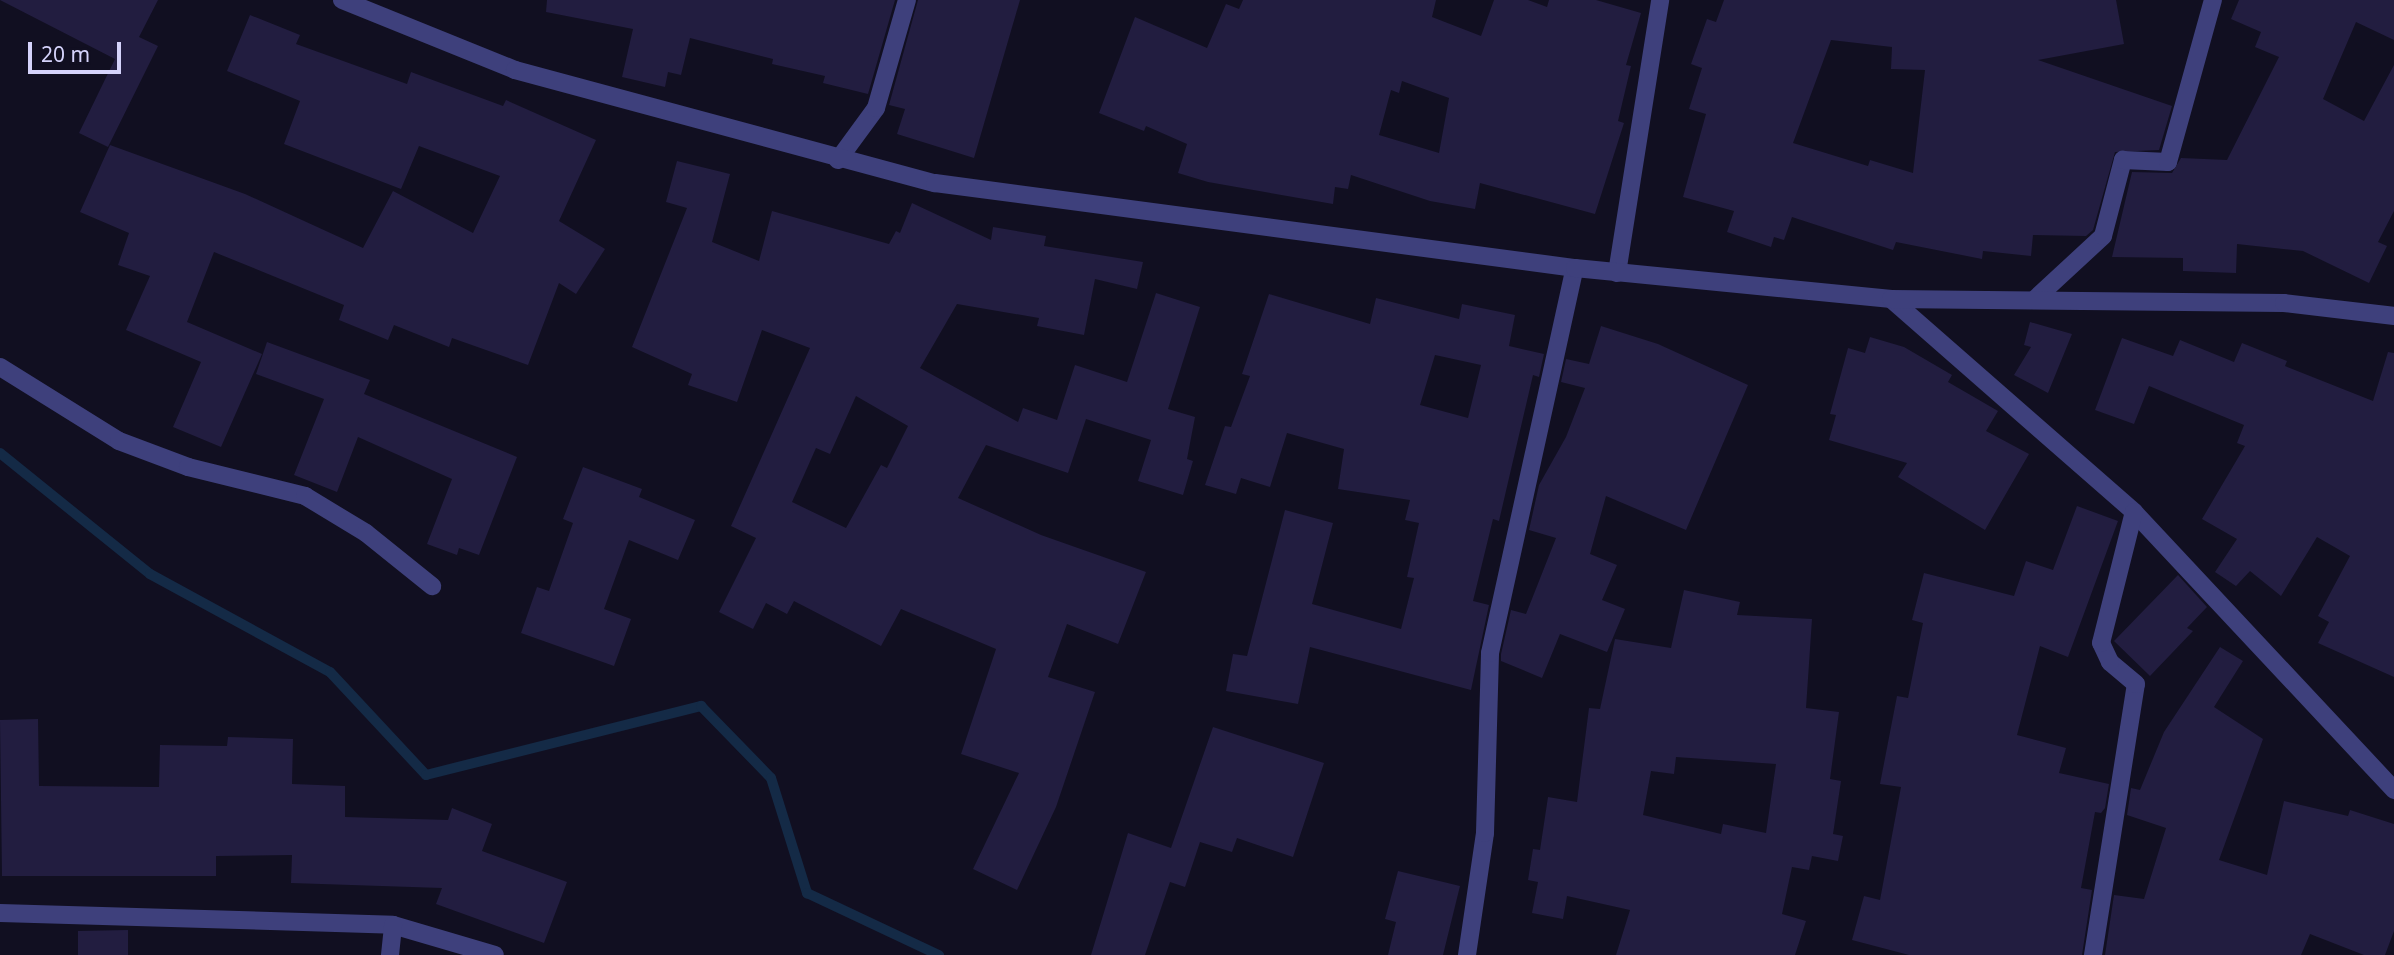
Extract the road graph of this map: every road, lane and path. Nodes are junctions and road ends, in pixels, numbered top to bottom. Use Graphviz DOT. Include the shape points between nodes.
graph roads {
  1 [pos="907,0"];
  2 [pos="1660,0"];
  3 [pos="2213,0"];
  4 [pos="353,2"];
  5 [pos="838,160"];
  6 [pos="1575,268"];
  7 [pos="1618,273"];
  8 [pos="1891,299"];
  9 [pos="2034,300"];
  10 [pos="2394,316"];
  11 [pos="0,368"];
  12 [pos="2134,512"];
  13 [pos="432,586"];
  14 [pos="2394,790"];
  15 [pos="0,913"];
  16 [pos="393,925"];
  17 [pos="390,955"];
  18 [pos="495,955"];
  19 [pos="1467,955"];
  20 [pos="2093,955"];
  1 -- 5 [label="street" via="876,108"];
  2 -- 7 [label="street"];
  3 -- 9 [label="street" via="2168,163 2123,160 2104,236"];
  4 -- 5 [label="street" via="515,70"];
  5 -- 6 [label="street" via="935,183"];
  6 -- 7 [label="street"];
  6 -- 19 [label="street" via="1490,653 1485,833"];
  7 -- 8 [label="street"];
  8 -- 9 [label="street"];
  8 -- 12 [label="street"];
  9 -- 10 [label="street" via="2284,303"];
  11 -- 13 [label="street" via="120,441 188,467 305,496 366,533"];
  12 -- 14 [label="street"];
  12 -- 20 [label="street" via="2101,643 2110,662 2136,684"];
  15 -- 16 [label="street"];
  16 -- 17 [label="street"];
  16 -- 18 [label="street"];
}
